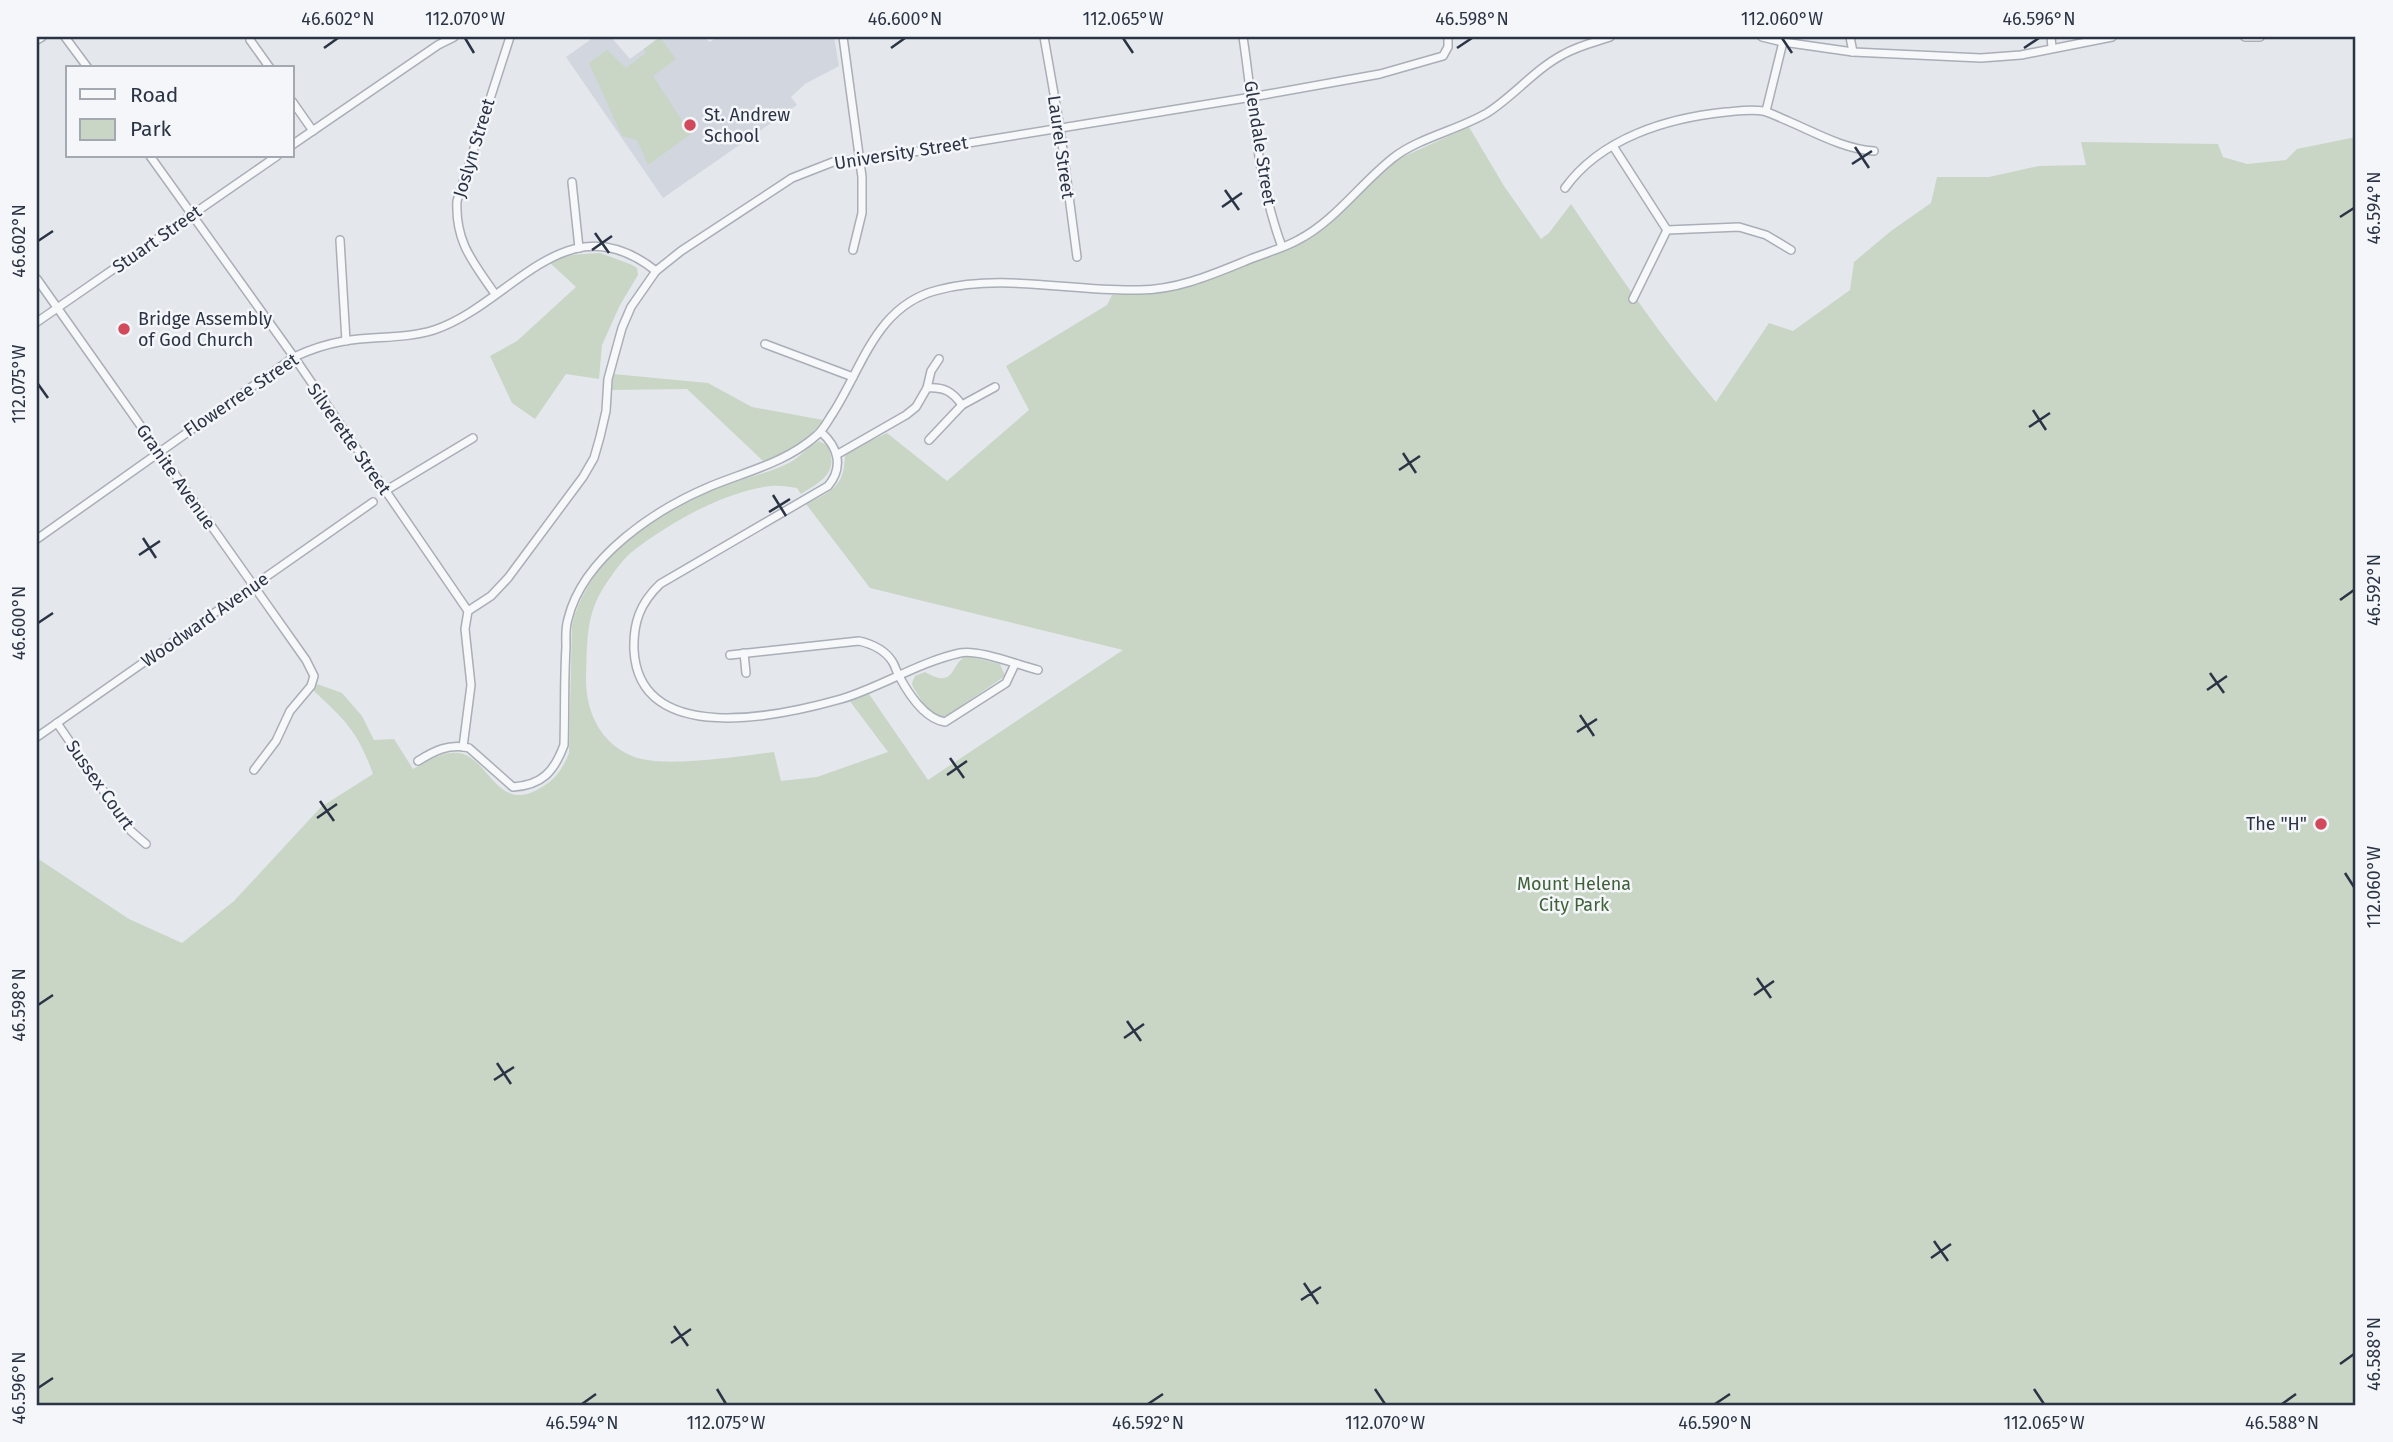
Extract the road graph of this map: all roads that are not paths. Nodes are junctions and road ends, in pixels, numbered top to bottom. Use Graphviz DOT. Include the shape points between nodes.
graph roads {
  1 [pos="42,37"];
  2 [pos="65,37"];
  3 [pos="433,37"];
  4 [pos="454,37"];
  5 [pos="510,37"];
  6 [pos="843,37"];
  7 [pos="1044,37"];
  8 [pos="1243,37"];
  9 [pos="1448,37"];
  10 [pos="1610,37"];
  11 [pos="1762,37"];
  12 [pos="1850,37"];
  13 [pos="2051,37"];
  14 [pos="2112,37"];
  15 [pos="2245,37"];
  16 [pos="2255,37"];
  17 [pos="2260,37"];
  18 [pos="37,40"];
  19 [pos="250,40"];
  20 [pos="1783,42"];
  21 [pos="438,45"];
  22 [pos="2052,47"];
  23 [pos="1853,52"];
  24 [pos="87,66"];
  25 [pos="269,66"];
  26 [pos="1252,97"];
  27 [pos="294,104"];
  28 [pos="1766,111"];
  29 [pos="1060,128"];
  30 [pos="313,131"];
  31 [pos="294,144"];
  32 [pos="1613,146"];
  33 [pos="1874,150"];
  34 [pos="151,158"];
  35 [pos="274,158"];
  36 [pos="860,159"];
  37 [pos="572,182"];
  38 [pos="1565,188"];
  39 [pos="192,215"];
  40 [pos="1667,230"];
  41 [pos="340,240"];
  42 [pos="1282,247"];
  43 [pos="579,248"];
  44 [pos="853,250"];
  45 [pos="1791,250"];
  46 [pos="1077,257"];
  47 [pos="656,271"];
  48 [pos="37,279"];
  49 [pos="495,294"];
  50 [pos="1633,299"];
  51 [pos="57,308"];
  52 [pos="37,322"];
  53 [pos="346,341"];
  54 [pos="765,344"];
  55 [pos="293,358"];
  56 [pos="939,359"];
  57 [pos="853,377"];
  58 [pos="995,387"];
  59 [pos="927,388"];
  60 [pos="962,405"];
  61 [pos="821,432"];
  62 [pos="473,438"];
  63 [pos="929,440"];
  64 [pos="159,452"];
  65 [pos="838,454"];
  66 [pos="386,491"];
  67 [pos="373,502"];
  68 [pos="37,539"];
  69 [pos="253,587"];
  70 [pos="468,611"];
  71 [pos="744,653"];
  72 [pos="730,654"];
  73 [pos="1014,664"];
  74 [pos="1038,670"];
  75 [pos="746,673"];
  76 [pos="899,676"];
  77 [pos="57,723"];
  78 [pos="37,737"];
  79 [pos="463,747"];
  80 [pos="418,761"];
  81 [pos="254,770"];
  82 [pos="146,844"];
  1 -- 18 [label="street"];
  2 -- 24 [label="street"];
  3 -- 21 [label="street"];
  4 -- 21 [label="street"];
  5 -- 49 [label="street, Joslyn Street" via="457,201 457,227 466,252"];
  6 -- 36 [label="street"];
  7 -- 29 [label="street, Laurel Street"];
  8 -- 26 [label="street, Glendale Street"];
  9 -- 26 [label="street, University Street" via="1443,56 1380,74"];
  10 -- 42 [label="street" via="1564,54 1491,110 1397,155 1331,217"];
  11 -- 20 [label="street"];
  12 -- 23 [label="street"];
  13 -- 22 [label="street"];
  14 -- 22 [label="street"];
  15 -- 16 [label="street"];
  16 -- 17 [label="street"];
  19 -- 25 [label="street"];
  20 -- 23 [label="street"];
  20 -- 28 [label="street"];
  21 -- 30 [label="street"];
  22 -- 23 [label="street" via="1981,58"];
  26 -- 29 [label="street, University Street"];
  26 -- 42 [label="street, Glendale Street" via="1264,190"];
  27 -- 30 [label="street"];
  28 -- 32 [label="street" via="1685,117"];
  28 -- 33 [label="street" via="1849,147"];
  29 -- 36 [label="street, University Street"];
  29 -- 46 [label="street, Laurel Street"];
  30 -- 31 [label="street"];
  32 -- 38 [label="street" via="1588,162"];
  32 -- 40 [label="street"];
  34 -- 39 [label="street, Silverette Street"];
  35 -- 39 [label="street, Stuart Street"];
  36 -- 44 [label="street" via="862,213"];
  36 -- 47 [label="street, University Street" via="833,162 792,177"];
  37 -- 43 [label="street"];
  39 -- 51 [label="street, Stuart Street"];
  39 -- 55 [label="street, Silverette Street"];
  40 -- 45 [label="street" via="1739,228 1766,235"];
  40 -- 50 [label="street"];
  41 -- 53 [label="street"];
  42 -- 57 [label="street" via="1174,286 1145,290 994,284 935,290 909,301 882,325"];
  43 -- 47 [label="street, Flowerree Street" via="620,251"];
  43 -- 49 [label="street, Flowerree Street" via="550,257"];
  47 -- 70 [label="street, University Street" via="622,328 608,379 600,437 583,477 508,578"];
  48 -- 51 [label="street, Granite Avenue"];
  49 -- 53 [label="street, Flowerree Street" via="432,331"];
  51 -- 52 [label="street, Stuart Street"];
  51 -- 64 [label="street, Granite Avenue"];
  53 -- 55 [label="street, Flowerree Street"];
  54 -- 57 [label="street"];
  55 -- 64 [label="street, Flowerree Street"];
  55 -- 66 [label="street, Silverette Street"];
  56 -- 59 [label="street"];
  57 -- 61 [label="street"];
  58 -- 60 [label="street"];
  59 -- 60 [label="street" via="944,388"];
  59 -- 65 [label="street" via="916,407"];
  60 -- 63 [label="street"];
  61 -- 65 [label="street"];
  61 -- 79 [label="street" via="779,461 686,497 647,520 597,564 567,620 564,745 557,764 541,780 513,788 470,748"];
  62 -- 66 [label="street"];
  64 -- 68 [label="street, Flowerree Street"];
  64 -- 69 [label="street, Granite Avenue"];
  65 -- 76 [label="street" via="837,472 828,485 652,591 636,619 634,660 649,690 664,703 685,715 711,718 807,707"];
  66 -- 70 [label="street, Silverette Street"];
  67 -- 69 [label="street, Woodward Avenue"];
  69 -- 77 [label="street, Woodward Avenue"];
  69 -- 81 [label="street, Granite Avenue" via="314,676"];
  70 -- 79 [label="street" via="465,629 471,685"];
  71 -- 72 [label="street"];
  71 -- 75 [label="street"];
  71 -- 76 [label="street" via="859,641 875,645 892,661"];
  73 -- 74 [label="street"];
  73 -- 76 [label="street" via="963,652"];
  73 -- 76 [label="street" via="1006,683 945,722 928,715"];
  77 -- 78 [label="street, Woodward Avenue"];
  77 -- 82 [label="street, Sussex Court" via="131,831"];
  79 -- 80 [label="street" via="439,748"];
}
